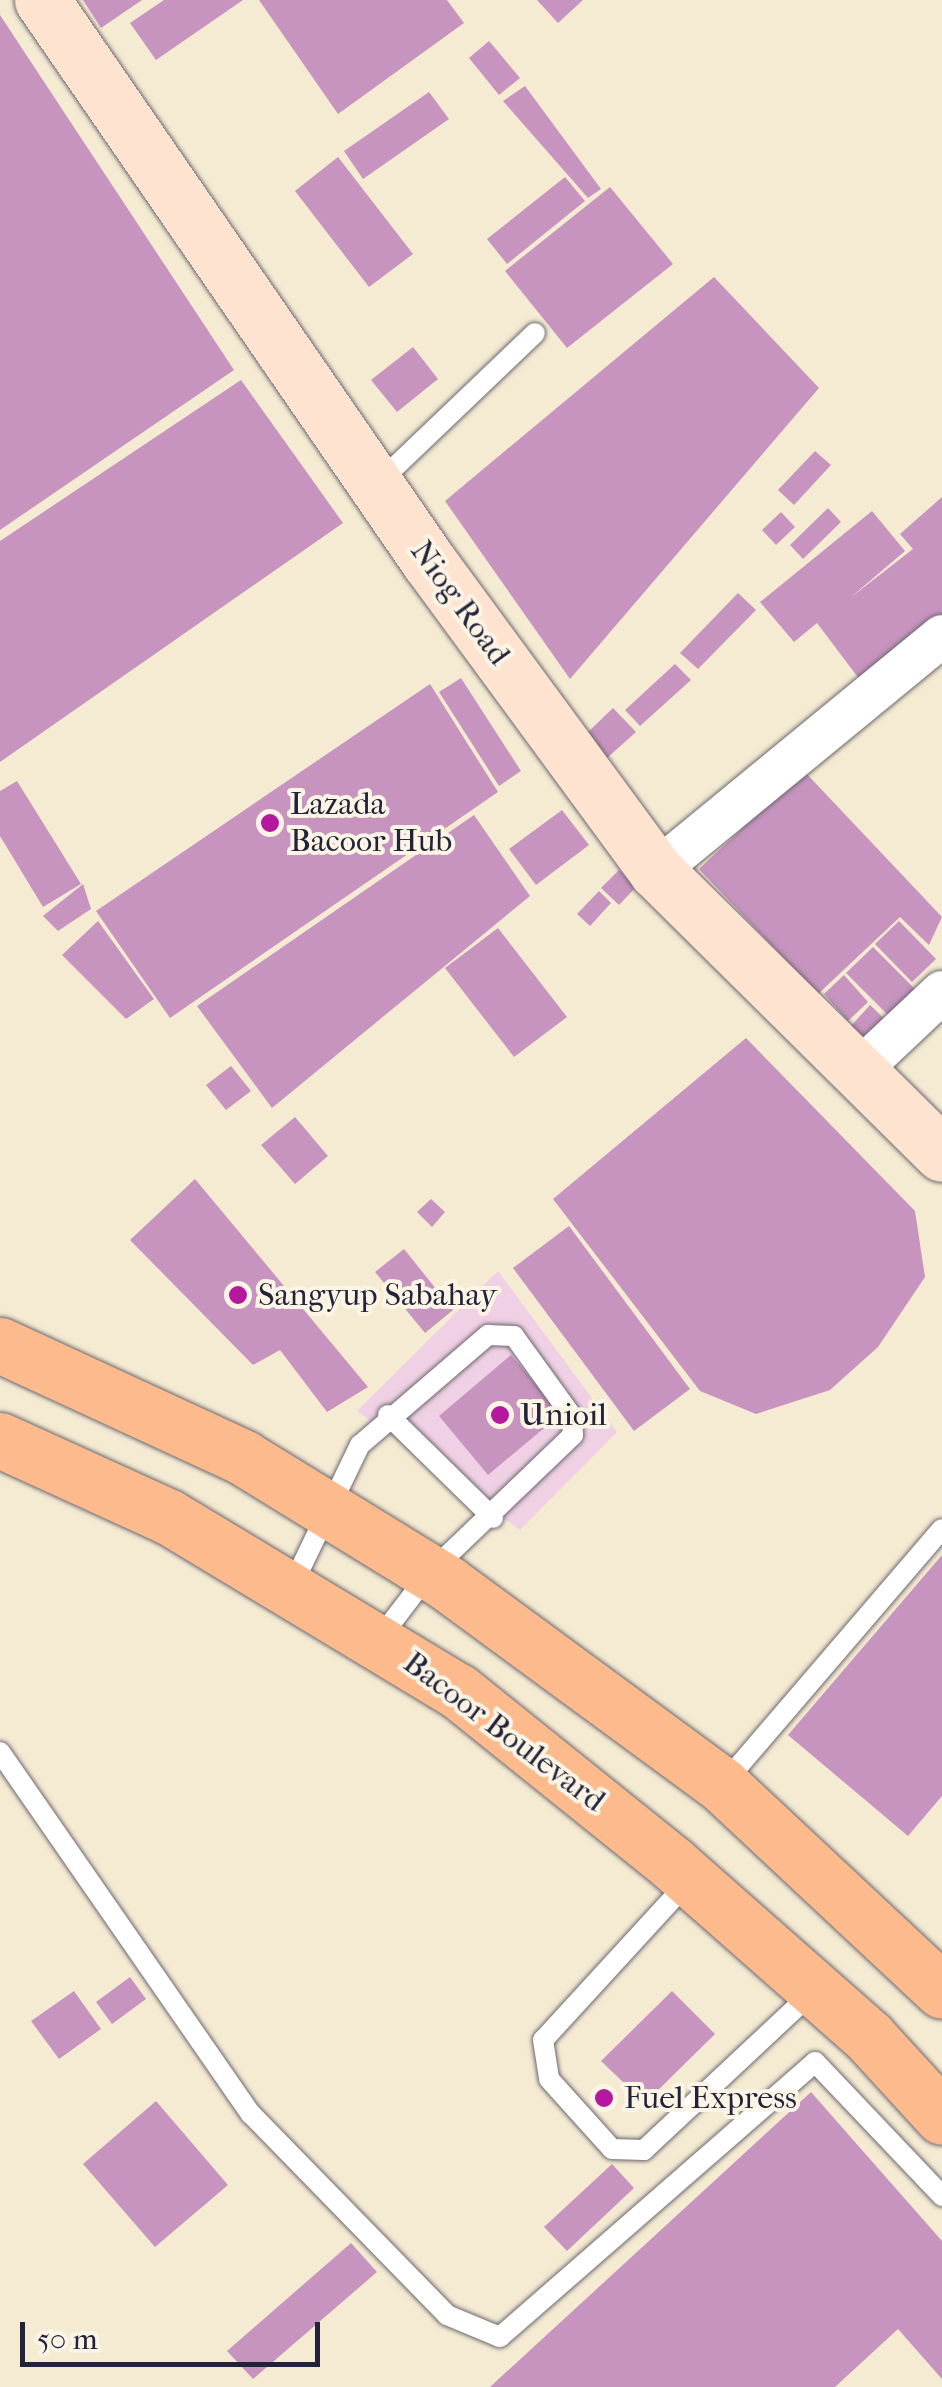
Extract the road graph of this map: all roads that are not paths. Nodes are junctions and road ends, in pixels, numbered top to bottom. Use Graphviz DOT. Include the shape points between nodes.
graph roads {
  1 [pos="42,0"];
  2 [pos="536,333"];
  3 [pos="376,484"];
  4 [pos="942,636"];
  5 [pos="656,871"];
  6 [pos="942,992"];
  7 [pos="854,1076"];
  8 [pos="942,1154"];
  9 [pos="0,1345"];
  10 [pos="388,1415"];
  11 [pos="0,1440"];
  12 [pos="325,1505"];
  13 [pos="493,1518"];
  14 [pos="942,1530"];
  15 [pos="430,1571"];
  16 [pos="292,1586"];
  17 [pos="379,1639"];
  18 [pos="0,1752"];
  19 [pos="722,1785"];
  20 [pos="691,1880"];
  21 [pos="815,1990"];
  22 [pos="942,1991"];
  23 [pos="942,2117"];
  24 [pos="942,2196"];
  1 -- 3 [label="street, Niog Road"];
  2 -- 3 [label="lane"];
  3 -- 5 [label="street, Niog Road"];
  4 -- 5 [label="street"];
  5 -- 7 [label="street, Niog Road"];
  6 -- 7 [label="street"];
  7 -- 8 [label="street, Niog Road"];
  9 -- 12 [label="main road" via="152,1410"];
  10 -- 12 [label="lane"];
  10 -- 13 [label="lane"];
  10 -- 13 [label="lane" via="488,1336 514,1336 571,1415 573,1435"];
  11 -- 16 [label="main road, Bacoor Boulevard"];
  12 -- 15 [label="main road"];
  12 -- 16 [label="lane"];
  13 -- 15 [label="lane"];
  14 -- 19 [label="lane"];
  15 -- 17 [label="lane"];
  15 -- 19 [label="main road"];
  16 -- 17 [label="main road, Bacoor Boulevard"];
  17 -- 20 [label="main road, Bacoor Boulevard" via="458,1690"];
  18 -- 24 [label="lane" via="252,2114 447,2315 500,2337 814,2062"];
  19 -- 22 [label="main road"];
  20 -- 21 [label="main road, Bacoor Boulevard"];
  20 -- 21 [label="lane" via="543,2040 549,2079 612,2149 644,2150"];
  21 -- 23 [label="main road, Bacoor Boulevard"];
}
